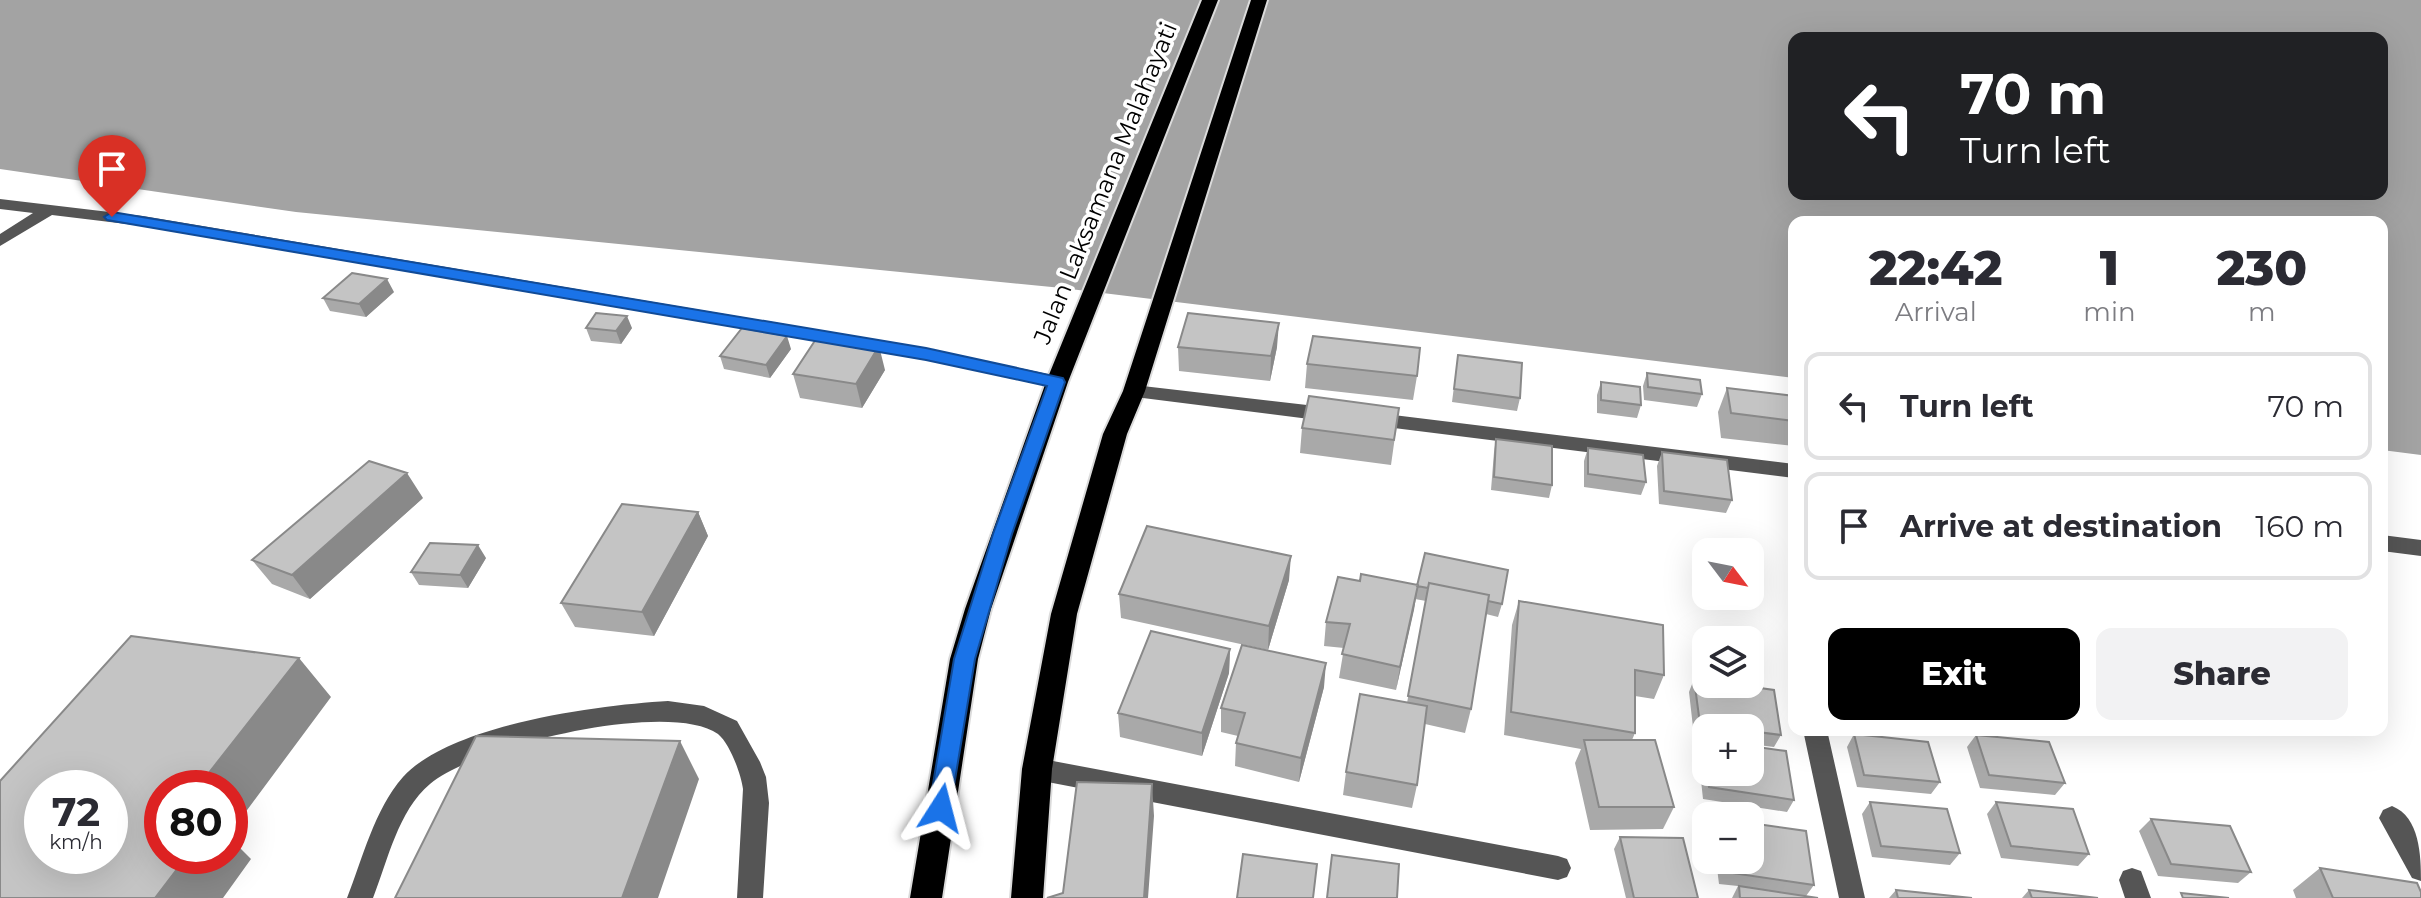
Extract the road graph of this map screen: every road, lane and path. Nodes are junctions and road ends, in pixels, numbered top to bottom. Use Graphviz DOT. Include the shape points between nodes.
graph roads {
  1 [pos="1210,0"];
  2 [pos="1259,0"];
  3 [pos="0,204"];
  4 [pos="50,209"];
  5 [pos="0,241"];
  6 [pos="1057,382"];
  7 [pos="1134,391"];
  8 [pos="1788,470"];
  9 [pos="2388,544"];
  10 [pos="2421,548"];
  11 [pos="1816,736"];
  12 [pos="1037,769"];
  13 [pos="2392,818"];
  14 [pos="1558,868"];
  15 [pos="2421,869"];
  16 [pos="360,898"];
  17 [pos="750,898"];
  18 [pos="926,898"];
  19 [pos="1027,898"];
  20 [pos="1852,898"];
  1 -- 6 [label="highway, Jalan Laksamana Malahayati"];
  2 -- 7 [label="highway"];
  3 -- 4 [label="street"];
  4 -- 5 [label="street"];
  4 -- 6 [label="street" via="762,325"];
  6 -- 18 [label="highway, Jalan Laksamana Malahayati" via="964,659"];
  7 -- 8 [label="street"];
  7 -- 12 [label="highway" via="1115,434 1064,614"];
  9 -- 10 [label="street"];
  11 -- 20 [label="street"];
  12 -- 14 [label="street"];
  12 -- 19 [label="highway"];
  13 -- 15 [label="street"];
  16 -- 17 [label="street" via="402,796 424,773 459,752 521,732 670,710 704,713 728,729 754,777"];
}
